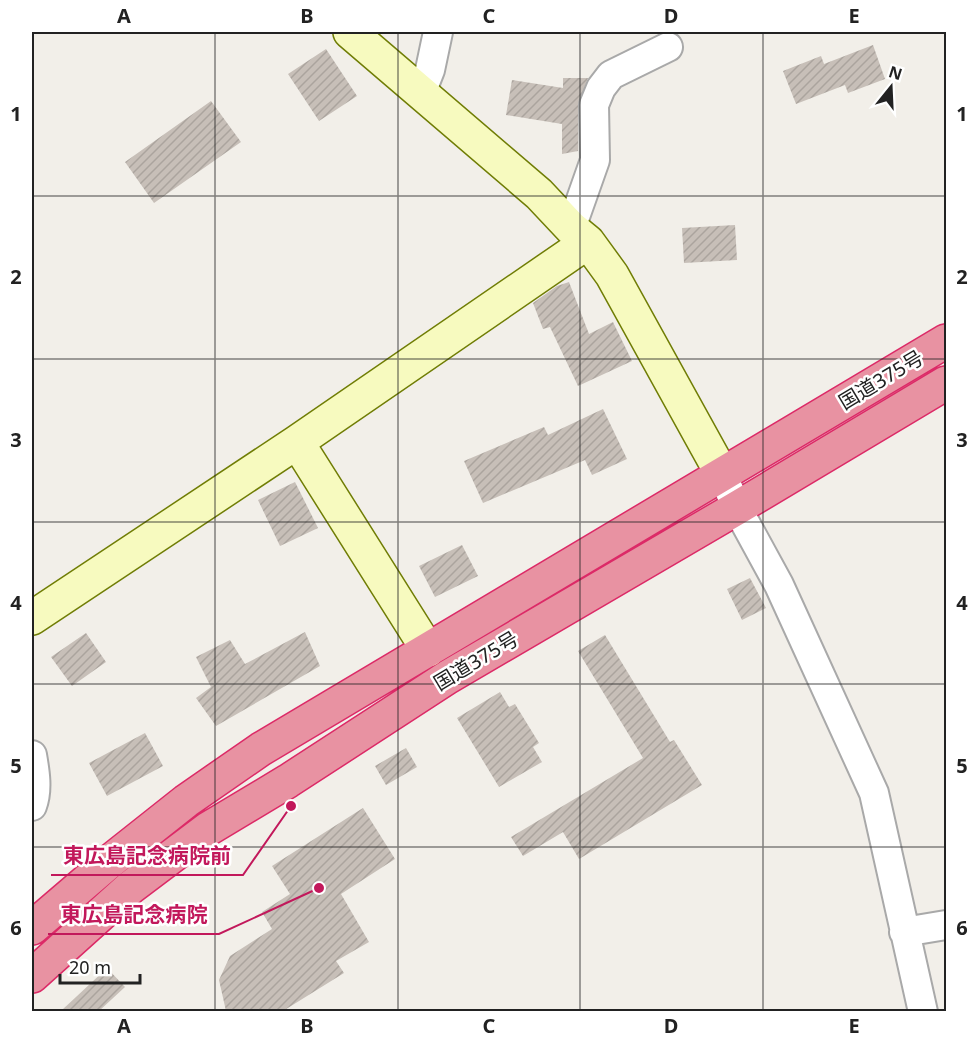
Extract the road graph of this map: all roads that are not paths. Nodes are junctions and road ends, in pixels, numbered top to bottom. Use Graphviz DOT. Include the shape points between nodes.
graph roads {
  1 [pos="350,32"];
  2 [pos="438,32"];
  3 [pos="668,47"];
  4 [pos="421,93"];
  5 [pos="580,235"];
  6 [pos="946,341"];
  7 [pos="946,383"];
  8 [pos="297,442"];
  9 [pos="722,474"];
  10 [pos="737,508"];
  11 [pos="32,618"];
  12 [pos="428,650"];
  13 [pos="32,755"];
  14 [pos="32,806"];
  15 [pos="946,925"];
  16 [pos="32,928"];
  17 [pos="904,932"];
  18 [pos="32,976"];
  19 [pos="923,1011"];
  1 -- 4 [label="street"];
  2 -- 4 [label="street"];
  3 -- 5 [label="street" via="611,75 601,88 594,105 595,160"];
  4 -- 5 [label="street" via="539,194"];
  5 -- 8 [label="street"];
  5 -- 9 [label="street" via="612,275"];
  6 -- 9 [label="highway, 国道375号"];
  7 -- 10 [label="highway, 国道375号"];
  8 -- 11 [label="street"];
  8 -- 12 [label="street"];
  9 -- 10 [label="street"];
  9 -- 12 [label="highway, 国道375号"];
  10 -- 17 [label="street" via="779,585 874,794"];
  10 -- 18 [label="highway, 国道375号" via="448,677 208,829 131,887"];
  12 -- 16 [label="highway, 国道375号" via="261,749 186,801"];
  13 -- 14 [label="street" via="36,776"];
  15 -- 17 [label="street"];
  17 -- 19 [label="street"];
}
